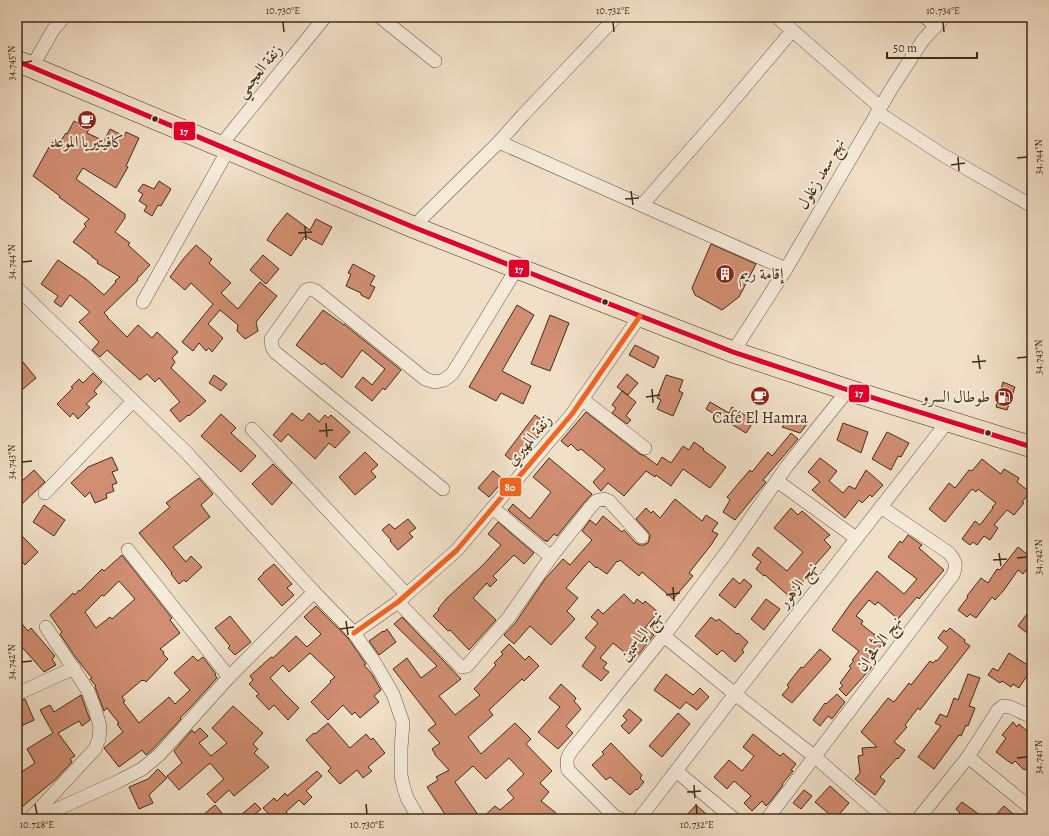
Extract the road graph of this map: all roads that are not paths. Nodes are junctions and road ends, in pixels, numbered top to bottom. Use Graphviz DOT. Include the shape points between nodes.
graph roads {
  1 [pos="64,17"];
  2 [pos="380,17"];
  3 [pos="616,17"];
  4 [pos="777,17"];
  5 [pos="925,17"];
  6 [pos="318,19"];
  7 [pos="940,22"];
  8 [pos="792,31"];
  9 [pos="435,61"];
  10 [pos="25,64"];
  11 [pos="879,110"];
  12 [pos="499,142"];
  13 [pos="224,148"];
  14 [pos="642,205"];
  15 [pos="1032,206"];
  16 [pos="413,227"];
  17 [pos="517,268"];
  18 [pos="786,269"];
  19 [pos="17,288"];
  20 [pos="143,302"];
  21 [pos="640,316"];
  22 [pos="733,352"];
  23 [pos="848,390"];
  24 [pos="582,399"];
  25 [pos="133,401"];
  26 [pos="948,421"];
  27 [pos="252,429"];
  28 [pos="646,448"];
  29 [pos="1032,448"];
  30 [pos="777,481"];
  31 [pos="443,488"];
  32 [pos="45,493"];
  33 [pos="881,507"];
  34 [pos="493,508"];
  35 [pos="642,537"];
  36 [pos="856,538"];
  37 [pos="128,550"];
  38 [pos="551,557"];
  39 [pos="314,592"];
  40 [pos="402,598"];
  41 [pos="46,627"];
  42 [pos="354,633"];
  43 [pos="664,636"];
  44 [pos="74,668"];
  45 [pos="229,677"];
  46 [pos="17,694"];
  47 [pos="735,694"];
  48 [pos="1032,717"];
  49 [pos="815,757"];
  50 [pos="968,757"];
  51 [pos="676,771"];
  52 [pos="1032,809"];
  53 [pos="30,819"];
  54 [pos="36,819"];
  55 [pos="419,819"];
  56 [pos="620,819"];
  57 [pos="638,819"];
  58 [pos="734,819"];
  59 [pos="768,819"];
  60 [pos="886,819"];
  61 [pos="918,819"];
  1 -- 10 [label="street"];
  2 -- 9 [label="street"];
  3 -- 12 [label="street"];
  4 -- 8 [label="street"];
  5 -- 7 [label="street"];
  6 -- 13 [label="street, زنقة العجمي"];
  7 -- 11 [label="street, نهج سعد زغلول" via="923,40"];
  8 -- 11 [label="street"];
  8 -- 14 [label="street"];
  10 -- 13 [label="main road"];
  11 -- 15 [label="street" via="943,155"];
  11 -- 18 [label="street, نهج سعد زغلول"];
  12 -- 14 [label="street"];
  12 -- 16 [label="street"];
  13 -- 16 [label="main road"];
  13 -- 20 [label="street, زنقة العجمي"];
  14 -- 18 [label="street"];
  16 -- 17 [label="main road"];
  17 -- 21 [label="main road"];
  17 -- 31 [label="street" via="452,374 444,380 435,382 426,379 316,291 310,289 306,290 271,339 275,352"];
  18 -- 22 [label="street, نهج سعد زغلول"];
  19 -- 25 [label="street"];
  21 -- 22 [label="main road"];
  21 -- 24 [label="street, زنقة المهيري"];
  22 -- 23 [label="main road"];
  23 -- 26 [label="main road"];
  23 -- 30 [label="street, نهج الياسمين"];
  24 -- 28 [label="street"];
  24 -- 34 [label="street, زنقة المهيري"];
  25 -- 32 [label="street"];
  25 -- 39 [label="street" via="186,453"];
  26 -- 29 [label="main road"];
  26 -- 33 [label="street, نهج الزهور"];
  27 -- 40 [label="street"];
  30 -- 36 [label="street"];
  30 -- 43 [label="street, نهج الياسمين"];
  33 -- 36 [label="street, نهج الزهور"];
  33 -- 49 [label="street, نهج الأقحوان" via="949,553 955,560 956,567 953,575"];
  34 -- 38 [label="street"];
  34 -- 40 [label="street, زنقة المهيري" via="457,550"];
  35 -- 38 [label="street" via="609,501 599,500"];
  36 -- 47 [label="street, نهج الزهور"];
  37 -- 45 [label="street"];
  38 -- 40 [label="street" via="508,617 467,666 461,667"];
  39 -- 42 [label="street"];
  39 -- 45 [label="street"];
  40 -- 42 [label="street, زنقة المهيري"];
  41 -- 44 [label="street"];
  42 -- 55 [label="street" via="393,694 403,723 403,785"];
  43 -- 47 [label="street"];
  43 -- 56 [label="street, نهج الياسمين" via="577,744 566,763 568,770"];
  44 -- 46 [label="street"];
  44 -- 53 [label="street" via="95,709 100,726 99,739 95,749"];
  45 -- 54 [label="street" via="158,755 142,769"];
  47 -- 49 [label="street"];
  47 -- 51 [label="street, نهج الزهور"];
  48 -- 50 [label="street" via="1003,706"];
  49 -- 59 [label="street, نهج الأقحوان"];
  49 -- 60 [label="street"];
  50 -- 52 [label="street"];
  50 -- 61 [label="street"];
  51 -- 57 [label="street"];
  51 -- 58 [label="street"];
}
